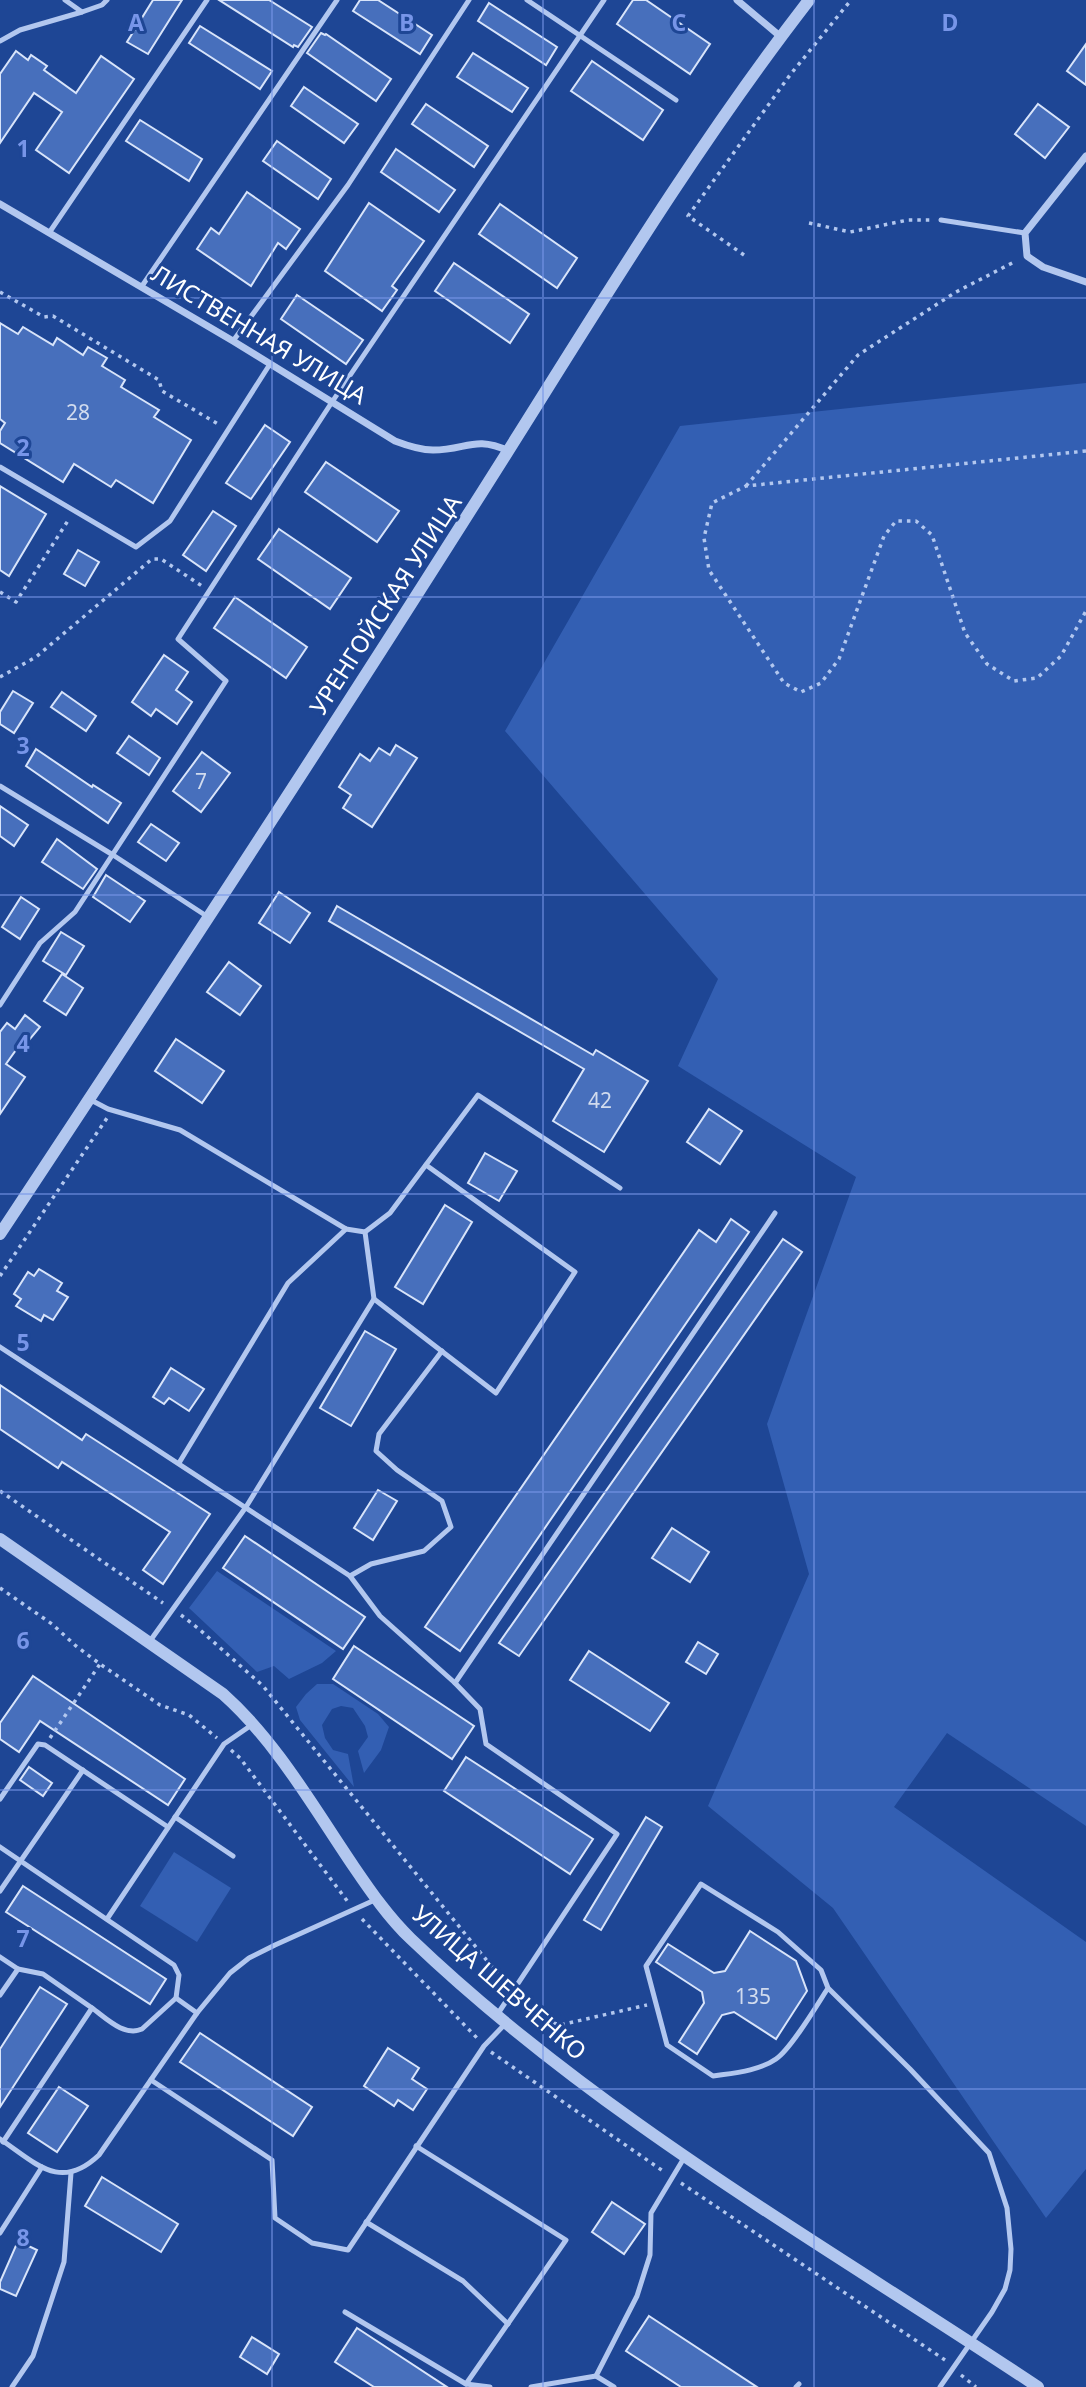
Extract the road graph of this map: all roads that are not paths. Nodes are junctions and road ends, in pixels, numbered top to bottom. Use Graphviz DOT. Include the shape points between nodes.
graph roads {
  1 [pos="65,0"];
  2 [pos="107,0"];
  3 [pos="207,0"];
  4 [pos="337,0"];
  5 [pos="469,0"];
  6 [pos="527,0"];
  7 [pos="604,0"];
  8 [pos="737,0"];
  9 [pos="809,0"];
  10 [pos="82,12"];
  11 [pos="579,36"];
  12 [pos="780,37"];
  13 [pos="0,41"];
  14 [pos="676,100"];
  15 [pos="1086,156"];
  16 [pos="0,204"];
  17 [pos="941,219"];
  18 [pos="49,233"];
  19 [pos="1025,233"];
  20 [pos="1086,282"];
  21 [pos="142,286"];
  22 [pos="233,341"];
  23 [pos="270,364"];
  24 [pos="332,402"];
  25 [pos="509,451"];
  26 [pos="0,467"];
  27 [pos="0,786"];
  28 [pos="113,855"];
  29 [pos="208,917"];
  30 [pos="0,1005"];
  31 [pos="89,1098"];
  32 [pos="426,1165"];
  33 [pos="620,1188"];
  34 [pos="775,1213"];
  35 [pos="346,1229"];
  36 [pos="365,1232"];
  37 [pos="0,1234"];
  38 [pos="374,1299"];
  39 [pos="0,1347"];
  40 [pos="442,1351"];
  41 [pos="179,1463"];
  42 [pos="246,1507"];
  43 [pos="0,1539"];
  44 [pos="350,1576"];
  45 [pos="150,1642"];
  46 [pos="455,1683"];
  47 [pos="253,1724"];
  48 [pos="83,1770"];
  49 [pos="0,1799"];
  50 [pos="175,1816"];
  51 [pos="169,1826"];
  52 [pos="0,1847"];
  53 [pos="233,1856"];
  54 [pos="21,1861"];
  55 [pos="0,1891"];
  56 [pos="377,1899"];
  57 [pos="107,1919"];
  58 [pos="0,1957"];
  59 [pos="18,1969"];
  60 [pos="828,1988"];
  61 [pos="0,1995"];
  62 [pos="176,1998"];
  63 [pos="92,2008"];
  64 [pos="197,2013"];
  65 [pos="502,2019"];
  66 [pos="151,2080"];
  67 [pos="1,2141"];
  68 [pos="416,2146"];
  69 [pos="686,2155"];
  70 [pos="42,2167"];
  71 [pos="71,2173"];
  72 [pos="366,2222"];
  73 [pos="0,2233"];
  74 [pos="345,2312"];
  75 [pos="508,2324"];
  76 [pos="972,2343"];
  77 [pos="596,2376"];
  78 [pos="466,2384"];
  79 [pos="12,2387"];
  80 [pos="490,2387"];
  81 [pos="531,2387"];
  82 [pos="614,2387"];
  83 [pos="940,2387"];
  84 [pos="1038,2387"];
  1 -- 10 [label="lane"];
  2 -- 10 [label="lane"];
  3 -- 18 [label="lane"];
  4 -- 21 [label="lane"];
  5 -- 22 [label="lane" via="348,185"];
  6 -- 11 [label="lane"];
  7 -- 11 [label="lane"];
  8 -- 12 [label="street"];
  9 -- 12 [label="street, УРЕНГОЙСКАЯ УЛИЦА"];
  10 -- 13 [label="lane" via="20,30"];
  11 -- 14 [label="lane"];
  11 -- 24 [label="lane"];
  12 -- 25 [label="street, УРЕНГОЙСКАЯ УЛИЦА" via="628,261"];
  15 -- 19 [label="street"];
  16 -- 18 [label="street, ЛИСТВЕННАЯ УЛИЦА"];
  17 -- 19 [label="lane"];
  18 -- 21 [label="street, ЛИСТВЕННАЯ УЛИЦА"];
  19 -- 20 [label="street" via="1027,256 1043,267"];
  21 -- 22 [label="street, ЛИСТВЕННАЯ УЛИЦА"];
  22 -- 23 [label="street, ЛИСТВЕННАЯ УЛИЦА"];
  23 -- 24 [label="street, ЛИСТВЕННАЯ УЛИЦА"];
  23 -- 26 [label="lane" via="170,522 136,547"];
  24 -- 25 [label="street, ЛИСТВЕННАЯ УЛИЦА" via="414,448 452,449 481,442"];
  24 -- 28 [label="lane" via="178,639 226,681"];
  25 -- 29 [label="street, УРЕНГОЙСКАЯ УЛИЦА"];
  27 -- 28 [label="lane"];
  28 -- 29 [label="lane"];
  28 -- 30 [label="lane" via="75,912 40,943"];
  29 -- 31 [label="street, УРЕНГОЙСКАЯ УЛИЦА"];
  31 -- 35 [label="lane" via="112,1110 180,1130"];
  31 -- 37 [label="street, УРЕНГОЙСКАЯ УЛИЦА"];
  32 -- 33 [label="lane" via="478,1095"];
  32 -- 36 [label="lane" via="390,1213"];
  32 -- 40 [label="lane" via="575,1272 496,1394"];
  34 -- 46 [label="lane"];
  35 -- 36 [label="lane"];
  35 -- 41 [label="lane" via="288,1283"];
  36 -- 38 [label="lane"];
  38 -- 40 [label="lane"];
  38 -- 42 [label="lane"];
  39 -- 41 [label="lane"];
  40 -- 44 [label="lane" via="379,1434 376,1451 442,1502 451,1527 424,1551 370,1564"];
  41 -- 42 [label="lane"];
  42 -- 44 [label="lane"];
  42 -- 45 [label="lane"];
  43 -- 45 [label="street, УЛИЦА ШЕВЧЕНКО"];
  44 -- 46 [label="lane" via="380,1616"];
  45 -- 47 [label="street, УЛИЦА ШЕВЧЕНКО" via="223,1694"];
  46 -- 65 [label="lane" via="480,1709 486,1744 617,1835 513,1992"];
  47 -- 50 [label="lane" via="224,1744"];
  47 -- 56 [label="street, УЛИЦА ШЕВЧЕНКО"];
  48 -- 49 [label="lane" via="38,1744"];
  48 -- 51 [label="lane"];
  48 -- 54 [label="lane"];
  50 -- 51 [label="lane"];
  50 -- 53 [label="lane"];
  51 -- 57 [label="lane"];
  52 -- 54 [label="lane"];
  54 -- 55 [label="lane"];
  54 -- 57 [label="lane"];
  56 -- 64 [label="lane" via="249,1958 230,1973"];
  56 -- 65 [label="street, УЛИЦА ШЕВЧЕНКО" via="410,1938"];
  57 -- 62 [label="lane" via="174,1965 179,1975"];
  58 -- 59 [label="lane"];
  59 -- 61 [label="lane"];
  59 -- 63 [label="lane" via="43,1974"];
  60 -- 60 [label="lane" via="821,1970 778,1932 701,1884 646,1966 667,2045 713,2076 777,2059"];
  60 -- 76 [label="lane" via="989,2153 1007,2208 1010,2270 999,2301"];
  62 -- 63 [label="lane" via="135,2032 126,2032"];
  62 -- 64 [label="lane"];
  63 -- 67 [label="lane"];
  64 -- 66 [label="lane"];
  65 -- 68 [label="lane"];
  65 -- 69 [label="street, УЛИЦА ШЕВЧЕНКО" via="613,2106"];
  66 -- 71 [label="lane" via="99,2155"];
  66 -- 72 [label="lane" via="272,2160 275,2218 312,2243 348,2250"];
  67 -- 70 [label="lane"];
  68 -- 72 [label="lane"];
  68 -- 75 [label="lane" via="566,2240"];
  69 -- 76 [label="street, УЛИЦА ШЕВЧЕНКО"];
  69 -- 77 [label="lane" via="652,2213 650,2255 637,2296"];
  70 -- 71 [label="lane"];
  70 -- 73 [label="lane"];
  71 -- 79 [label="lane" via="64,2262 33,2356"];
  72 -- 75 [label="lane" via="463,2281"];
  74 -- 78 [label="lane"];
  75 -- 78 [label="lane"];
  76 -- 83 [label="lane"];
  76 -- 84 [label="street, УЛИЦА ШЕВЧЕНКО"];
  77 -- 81 [label="lane"];
  77 -- 82 [label="lane"];
  78 -- 80 [label="lane"];
}
